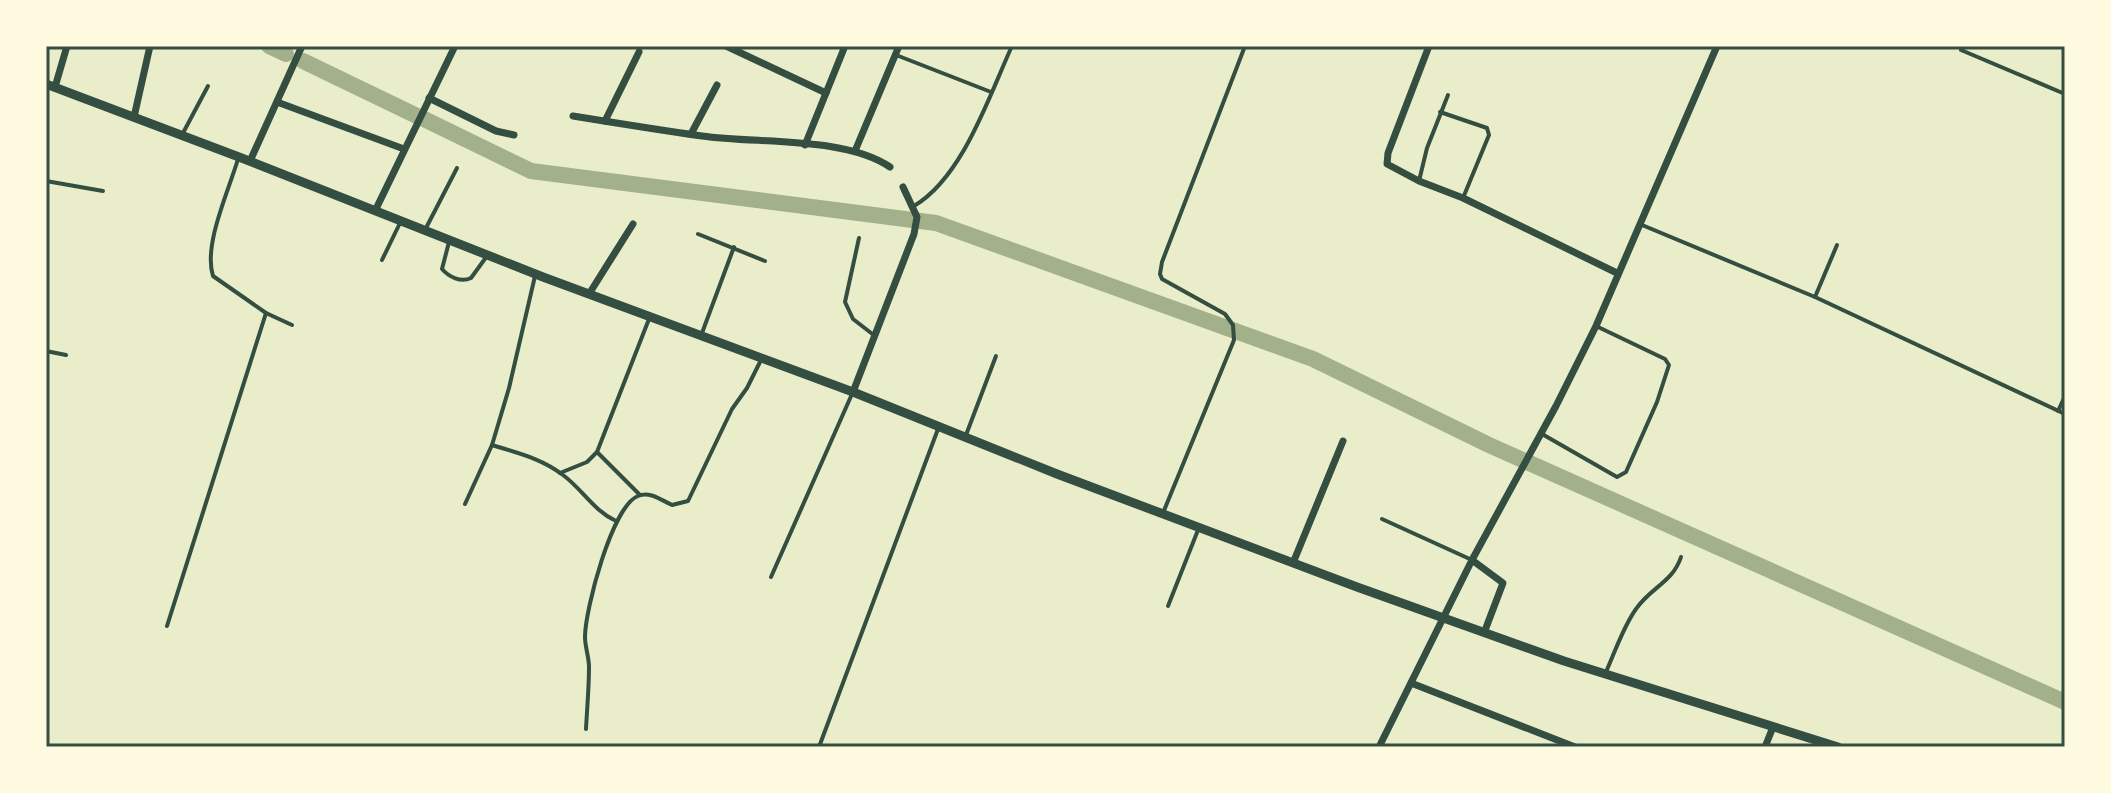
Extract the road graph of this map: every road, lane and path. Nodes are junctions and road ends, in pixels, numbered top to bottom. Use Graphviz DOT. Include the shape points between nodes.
graph roads {
  1 [pos="67,46"];
  2 [pos="150,46"];
  3 [pos="302,46"];
  4 [pos="455,46"];
  5 [pos="726,46"];
  6 [pos="845,46"];
  7 [pos="899,46"];
  8 [pos="1012,46"];
  9 [pos="1245,46"];
  10 [pos="1429,46"];
  11 [pos="1717,46"];
  12 [pos="1961,50"];
  13 [pos="639,52"];
  14 [pos="895,55"];
  15 [pos="50,85"];
  16 [pos="717,85"];
  17 [pos="208,86"];
  18 [pos="991,92"];
  19 [pos="826,93"];
  20 [pos="2065,94"];
  21 [pos="1448,95"];
  22 [pos="429,98"];
  23 [pos="277,102"];
  24 [pos="1440,112"];
  25 [pos="573,116"];
  26 [pos="134,117"];
  27 [pos="605,121"];
  28 [pos="691,134"];
  29 [pos="182,135"];
  30 [pos="514,135"];
  31 [pos="805,145"];
  32 [pos="404,149"];
  33 [pos="855,151"];
  34 [pos="239,157"];
  35 [pos="250,161"];
  36 [pos="890,167"];
  37 [pos="457,168"];
  38 [pos="46,181"];
  39 [pos="1419,181"];
  40 [pos="903,187"];
  41 [pos="103,191"];
  42 [pos="1463,198"];
  43 [pos="914,206"];
  44 [pos="375,211"];
  45 [pos="401,221"];
  46 [pos="633,224"];
  47 [pos="1639,224"];
  48 [pos="425,230"];
  49 [pos="698,234"];
  50 [pos="859,238"];
  51 [pos="450,240"];
  52 [pos="1837,245"];
  53 [pos="734,247"];
  54 [pos="488,255"];
  55 [pos="382,260"];
  56 [pos="765,261"];
  57 [pos="1617,273"];
  58 [pos="536,274"];
  59 [pos="589,294"];
  60 [pos="1815,297"];
  61 [pos="266,313"];
  62 [pos="650,317"];
  63 [pos="292,325"];
  64 [pos="1596,326"];
  65 [pos="701,335"];
  66 [pos="875,336"];
  67 [pos="46,351"];
  68 [pos="66,355"];
  69 [pos="996,356"];
  70 [pos="762,358"];
  71 [pos="853,392"];
  72 [pos="2065,396"];
  73 [pos="2058,411"];
  74 [pos="2065,414"];
  75 [pos="939,427"];
  76 [pos="1541,434"];
  77 [pos="965,437"];
  78 [pos="1343,441"];
  79 [pos="492,445"];
  80 [pos="597,452"];
  81 [pos="560,473"];
  82 [pos="640,495"];
  83 [pos="465,504"];
  84 [pos="1163,514"];
  85 [pos="1382,519"];
  86 [pos="616,521"];
  87 [pos="1199,528"];
  88 [pos="1681,557"];
  89 [pos="1472,560"];
  90 [pos="1293,563"];
  91 [pos="771,577"];
  92 [pos="1168,606"];
  93 [pos="1444,618"];
  94 [pos="167,626"];
  95 [pos="1484,633"];
  96 [pos="1605,675"];
  97 [pos="1411,683"];
  98 [pos="1773,727"];
  99 [pos="586,729"];
  100 [pos="819,747"];
  101 [pos="1379,747"];
  102 [pos="1575,747"];
  103 [pos="1765,747"];
  104 [pos="1838,747"];
  1 -- 15 [label="street"];
  2 -- 26 [label="street"];
  3 -- 23 [label="street"];
  4 -- 22 [label="street"];
  5 -- 19 [label="street"];
  6 -- 19 [label="street"];
  7 -- 14 [label="street"];
  8 -- 18 [label="lane"];
  9 -- 84 [label="lane" via="1162,262 1162,279 1225,314 1234,340"];
  10 -- 39 [label="street" via="1386,160"];
  11 -- 47 [label="street"];
  12 -- 20 [label="lane"];
  13 -- 27 [label="street"];
  14 -- 18 [label="lane"];
  14 -- 33 [label="street"];
  15 -- 26 [label="street"];
  16 -- 28 [label="street"];
  17 -- 29 [label="lane"];
  18 -- 43 [label="lane" via="941,185"];
  19 -- 31 [label="street"];
  21 -- 24 [label="lane"];
  22 -- 30 [label="street"];
  22 -- 32 [label="street"];
  23 -- 32 [label="street"];
  23 -- 35 [label="street"];
  24 -- 39 [label="lane"];
  24 -- 42 [label="lane" via="1487,128 1489,135"];
  25 -- 27 [label="street"];
  26 -- 29 [label="street"];
  27 -- 28 [label="street"];
  28 -- 31 [label="street"];
  29 -- 34 [label="street"];
  31 -- 33 [label="street"];
  32 -- 44 [label="street"];
  33 -- 36 [label="street"];
  34 -- 35 [label="street"];
  34 -- 61 [label="lane" via="210,266 213,276"];
  35 -- 44 [label="street"];
  37 -- 48 [label="lane"];
  38 -- 41 [label="lane"];
  39 -- 42 [label="street"];
  40 -- 43 [label="street"];
  42 -- 57 [label="street"];
  43 -- 66 [label="street" via="914,234"];
  44 -- 45 [label="street"];
  45 -- 48 [label="street"];
  45 -- 55 [label="lane"];
  46 -- 59 [label="street"];
  47 -- 57 [label="street"];
  47 -- 60 [label="lane"];
  48 -- 51 [label="street"];
  49 -- 53 [label="lane"];
  50 -- 66 [label="lane" via="845,302 853,319"];
  51 -- 54 [label="street"];
  51 -- 54 [label="lane" via="442,269 460,280 471,278"];
  52 -- 60 [label="lane"];
  53 -- 56 [label="lane"];
  53 -- 65 [label="lane"];
  54 -- 58 [label="street"];
  57 -- 64 [label="street"];
  58 -- 59 [label="street"];
  58 -- 79 [label="lane"];
  59 -- 62 [label="street"];
  60 -- 73 [label="lane"];
  61 -- 63 [label="lane"];
  61 -- 94 [label="lane"];
  62 -- 65 [label="street"];
  62 -- 80 [label="lane"];
  64 -- 76 [label="street"];
  64 -- 76 [label="lane" via="1665,359 1670,368 1626,472 1617,477"];
  65 -- 70 [label="street"];
  66 -- 71 [label="street"];
  67 -- 68 [label="lane"];
  69 -- 77 [label="lane"];
  70 -- 71 [label="street"];
  70 -- 82 [label="lane" via="688,501 672,505"];
  71 -- 75 [label="street"];
  71 -- 91 [label="lane"];
  72 -- 73 [label="lane"];
  73 -- 74 [label="lane"];
  75 -- 77 [label="street"];
  75 -- 100 [label="lane"];
  76 -- 89 [label="street"];
  77 -- 84 [label="street"];
  78 -- 90 [label="street"];
  79 -- 81 [label="lane" via="534,457"];
  79 -- 83 [label="lane"];
  80 -- 81 [label="lane"];
  80 -- 82 [label="lane"];
  81 -- 86 [label="lane"];
  82 -- 86 [label="lane"];
  84 -- 87 [label="street"];
  85 -- 89 [label="lane"];
  86 -- 99 [label="lane" via="587,613"];
  87 -- 90 [label="street"];
  87 -- 92 [label="lane"];
  88 -- 96 [label="lane" via="1671,577 1633,612"];
  89 -- 93 [label="street"];
  89 -- 95 [label="street" via="1503,583"];
  90 -- 93 [label="street"];
  93 -- 95 [label="street"];
  93 -- 97 [label="street"];
  95 -- 96 [label="street"];
  96 -- 98 [label="street"];
  97 -- 101 [label="street"];
  97 -- 102 [label="street"];
  98 -- 103 [label="street"];
  98 -- 104 [label="street"];
}
